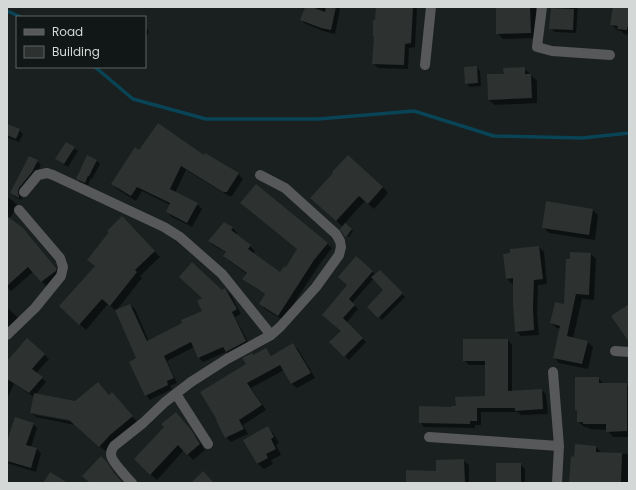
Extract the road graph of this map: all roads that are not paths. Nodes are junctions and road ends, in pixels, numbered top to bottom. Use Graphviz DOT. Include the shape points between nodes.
graph roads {
  1 [pos="431,7"];
  2 [pos="542,7"];
  3 [pos="610,55"];
  4 [pos="425,65"];
  5 [pos="260,175"];
  6 [pos="24,192"];
  7 [pos="19,210"];
  8 [pos="7,335"];
  9 [pos="271,335"];
  10 [pos="615,351"];
  11 [pos="629,352"];
  12 [pos="553,372"];
  13 [pos="176,394"];
  14 [pos="429,437"];
  15 [pos="208,444"];
  16 [pos="559,446"];
  17 [pos="132,483"];
  18 [pos="557,483"];
  1 -- 4 [label="street"];
  2 -- 3 [label="street" via="537,47 552,51"];
  5 -- 9 [label="street" via="296,197 336,234 341,247 339,255 316,287"];
  6 -- 9 [label="street" via="38,175 47,173 164,227 180,237 222,274"];
  7 -- 8 [label="street" via="60,258 64,267 62,276 40,303"];
  9 -- 13 [label="street" via="227,359"];
  10 -- 11 [label="street"];
  12 -- 16 [label="street"];
  13 -- 15 [label="street"];
  13 -- 17 [label="street" via="114,446 111,458"];
  14 -- 16 [label="street"];
  16 -- 18 [label="street"];
}
